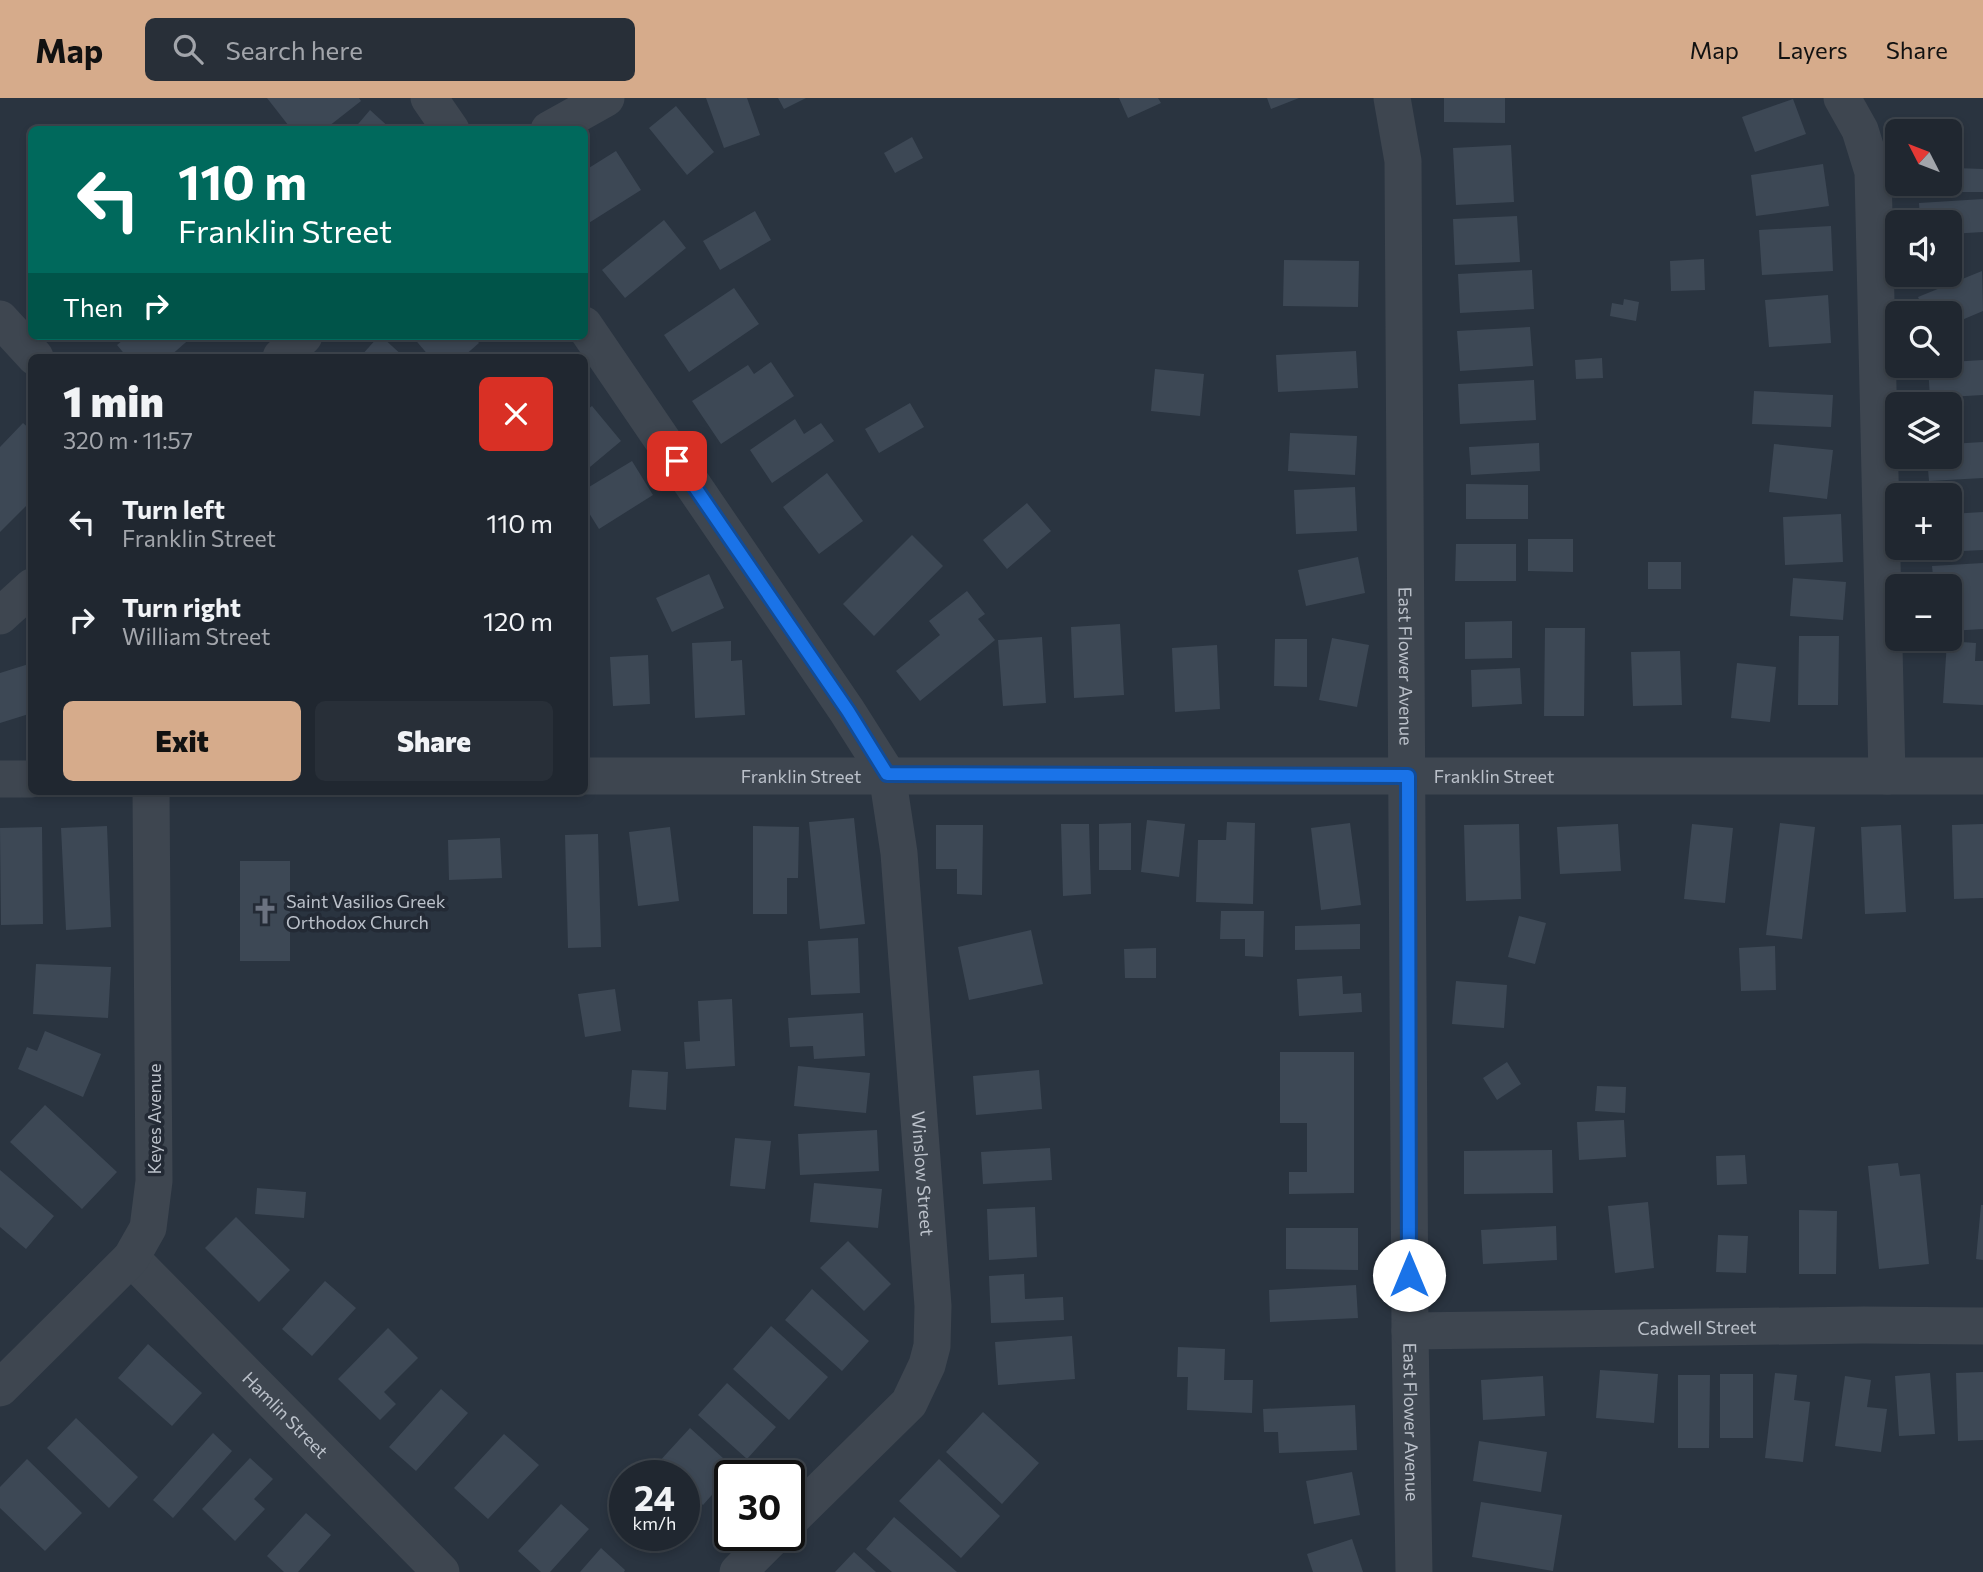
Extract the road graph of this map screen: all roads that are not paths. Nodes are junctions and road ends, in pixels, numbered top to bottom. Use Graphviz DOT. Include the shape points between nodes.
graph roads {
  1 [pos="429,98"];
  2 [pos="606,98"];
  3 [pos="1392,98"];
  4 [pos="1842,98"];
  5 [pos="448,126"];
  6 [pos="556,126"];
  7 [pos="0,319"];
  8 [pos="588,332"];
  9 [pos="300,340"];
  10 [pos="32,354"];
  11 [pos="284,354"];
  12 [pos="28,590"];
  13 [pos="0,615"];
  14 [pos="887,774"];
  15 [pos="588,776"];
  16 [pos="1408,776"];
  17 [pos="1887,776"];
  18 [pos="1983,776"];
  19 [pos="0,779"];
  20 [pos="28,779"];
  21 [pos="151,795"];
  22 [pos="131,1258"];
  23 [pos="1983,1326"];
  24 [pos="1410,1331"];
  25 [pos="0,1388"];
  26 [pos="805,1505"];
  27 [pos="759,1551"];
  28 [pos="441,1572"];
  29 [pos="737,1572"];
  30 [pos="1414,1572"];
  1 -- 5 [label="street"];
  2 -- 6 [label="street"];
  3 -- 16 [label="street, East Flower Avenue" via="1402,161"];
  4 -- 17 [label="street" via="1860,130 1873,172"];
  7 -- 10 [label="street"];
  8 -- 14 [label="street"];
  9 -- 11 [label="street"];
  12 -- 13 [label="street"];
  14 -- 15 [label="street, Franklin Street"];
  14 -- 16 [label="street, Franklin Street"];
  14 -- 26 [label="street, Winslow Street" via="899,853 933,1306 932,1346 909,1403"];
  16 -- 17 [label="street, Franklin Street"];
  16 -- 24 [label="street, East Flower Avenue"];
  17 -- 18 [label="street, Franklin Street"];
  19 -- 20 [label="street"];
  21 -- 22 [label="street, Keyes Avenue" via="154,1181 148,1228"];
  22 -- 25 [label="street, Keyes Avenue"];
  22 -- 28 [label="street, Hamlin Street"];
  23 -- 24 [label="street, Cadwell Street"];
  24 -- 30 [label="street, East Flower Avenue"];
  27 -- 29 [label="street"];
}
